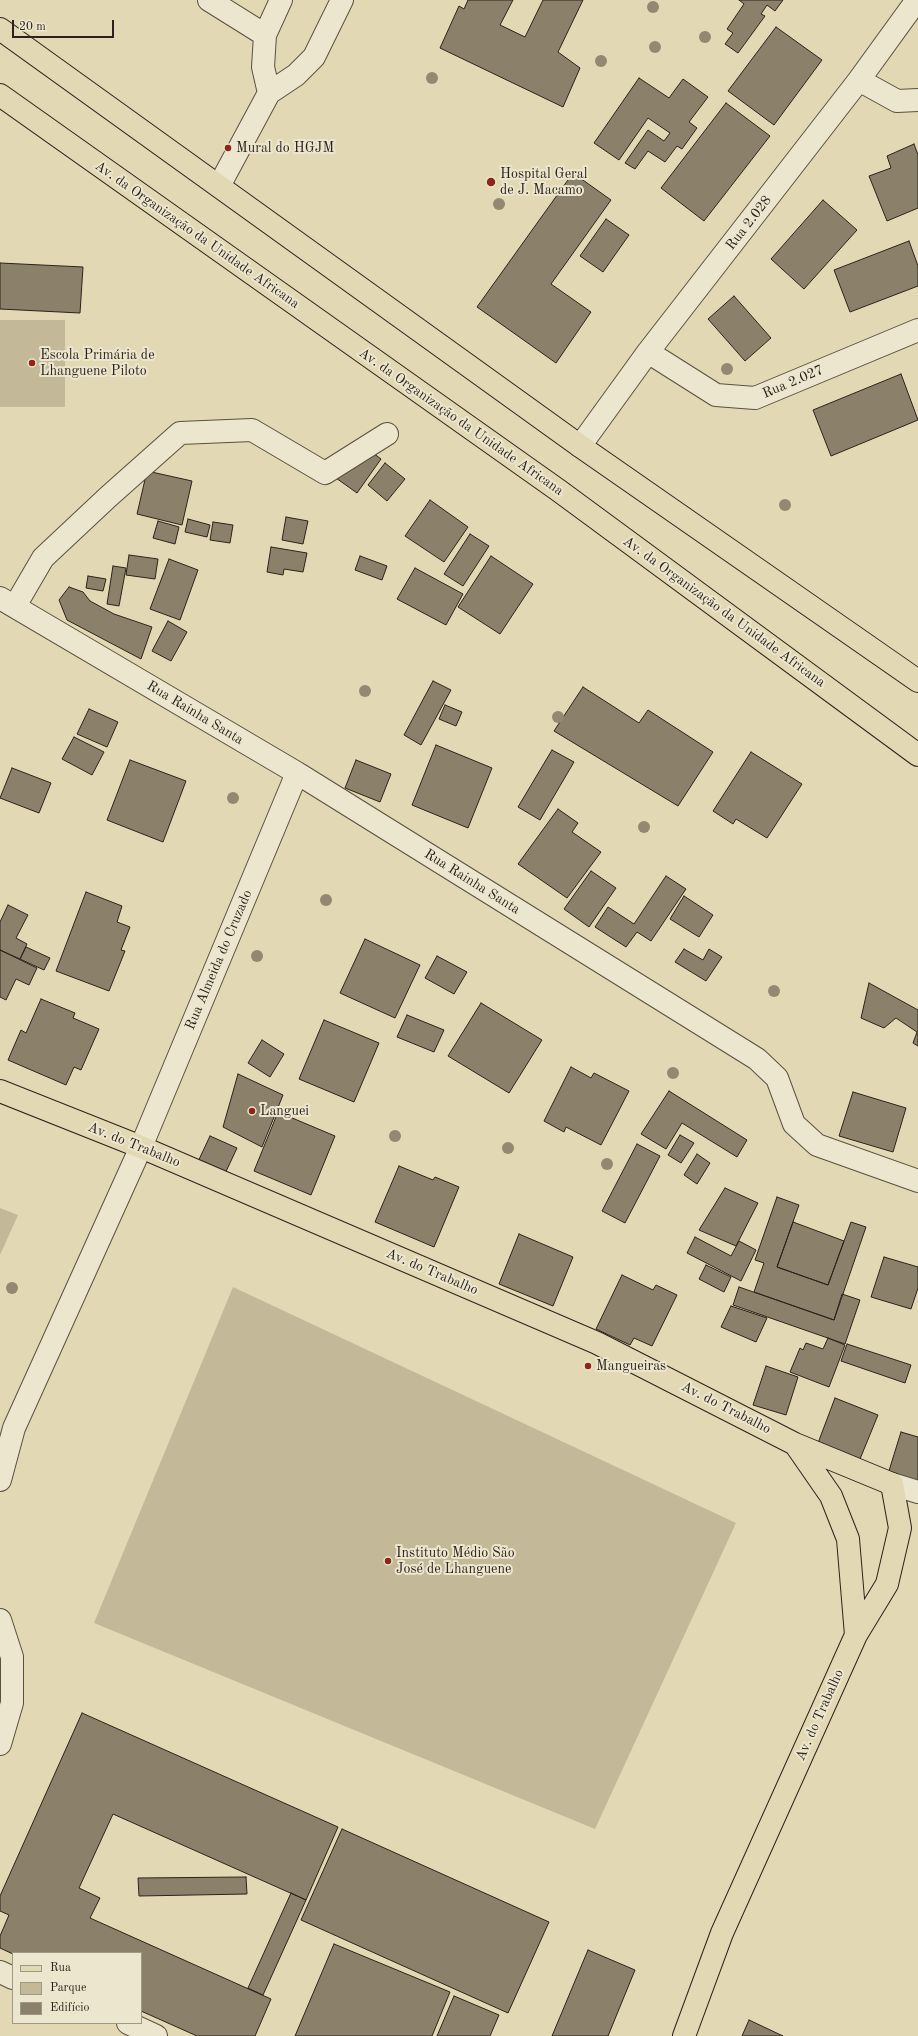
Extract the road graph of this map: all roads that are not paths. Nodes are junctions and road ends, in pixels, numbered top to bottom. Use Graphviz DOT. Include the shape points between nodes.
graph roads {
  1 [pos="208,0"];
  2 [pos="281,0"];
  3 [pos="342,0"];
  4 [pos="917,0"];
  5 [pos="0,29"];
  6 [pos="265,35"];
  7 [pos="859,80"];
  8 [pos="269,93"];
  9 [pos="0,95"];
  10 [pos="918,100"];
  11 [pos="219,186"];
  12 [pos="918,330"];
  13 [pos="648,352"];
  14 [pos="387,434"];
  15 [pos="580,446"];
  16 [pos="7,602"];
  17 [pos="918,681"];
  18 [pos="918,755"];
  19 [pos="297,773"];
  20 [pos="0,1091"];
  21 [pos="141,1147"];
  22 [pos="918,1181"];
  23 [pos="795,1444"];
  24 [pos="0,1480"];
  25 [pos="892,1484"];
  26 [pos="918,1492"];
  27 [pos="0,1620"];
  28 [pos="856,1635"];
  29 [pos="0,1744"];
  30 [pos="0,1972"];
  31 [pos="12,1978"];
  32 [pos="130,2024"];
  33 [pos="156,2036"];
  34 [pos="684,2036"];
  1 -- 6 [label="street"];
  2 -- 6 [label="street"];
  3 -- 8 [label="street" via="314,57 296,75"];
  4 -- 7 [label="street, Rua 2.028"];
  5 -- 11 [label="main road"];
  6 -- 8 [label="street" via="263,67"];
  7 -- 10 [label="street" via="897,101"];
  7 -- 13 [label="street, Rua 2.028"];
  8 -- 11 [label="street"];
  9 -- 18 [label="main road, Av. da Organização da Unidade Africana" via="558,490"];
  11 -- 15 [label="main road"];
  12 -- 13 [label="street, Rua 2.027" via="756,398 716,395"];
  13 -- 15 [label="street, Rua 2.028"];
  14 -- 16 [label="street" via="325,474 252,430 180,433 43,558"];
  15 -- 17 [label="main road"];
  16 -- 19 [label="street, Rua Rainha Santa"];
  19 -- 21 [label="street, Rua Almeida do Cruzado"];
  19 -- 22 [label="street, Rua Rainha Santa" via="757,1059 777,1078 794,1124 817,1145"];
  20 -- 21 [label="main road, Av. do Trabalho"];
  21 -- 23 [label="main road, Av. do Trabalho" via="597,1343"];
  21 -- 24 [label="street, Rua Almeida do Cruzado" via="14,1428"];
  23 -- 25 [label="main road"];
  23 -- 28 [label="main road, Av. do Trabalho" via="831,1496 848,1539"];
  25 -- 26 [label="street"];
  25 -- 28 [label="main road" via="900,1528 889,1577"];
  27 -- 29 [label="street" via="12,1657 12,1703"];
  28 -- 34 [label="main road, Av. do Trabalho" via="722,1933"];
  30 -- 31 [label="street"];
  32 -- 33 [label="street"];
}
